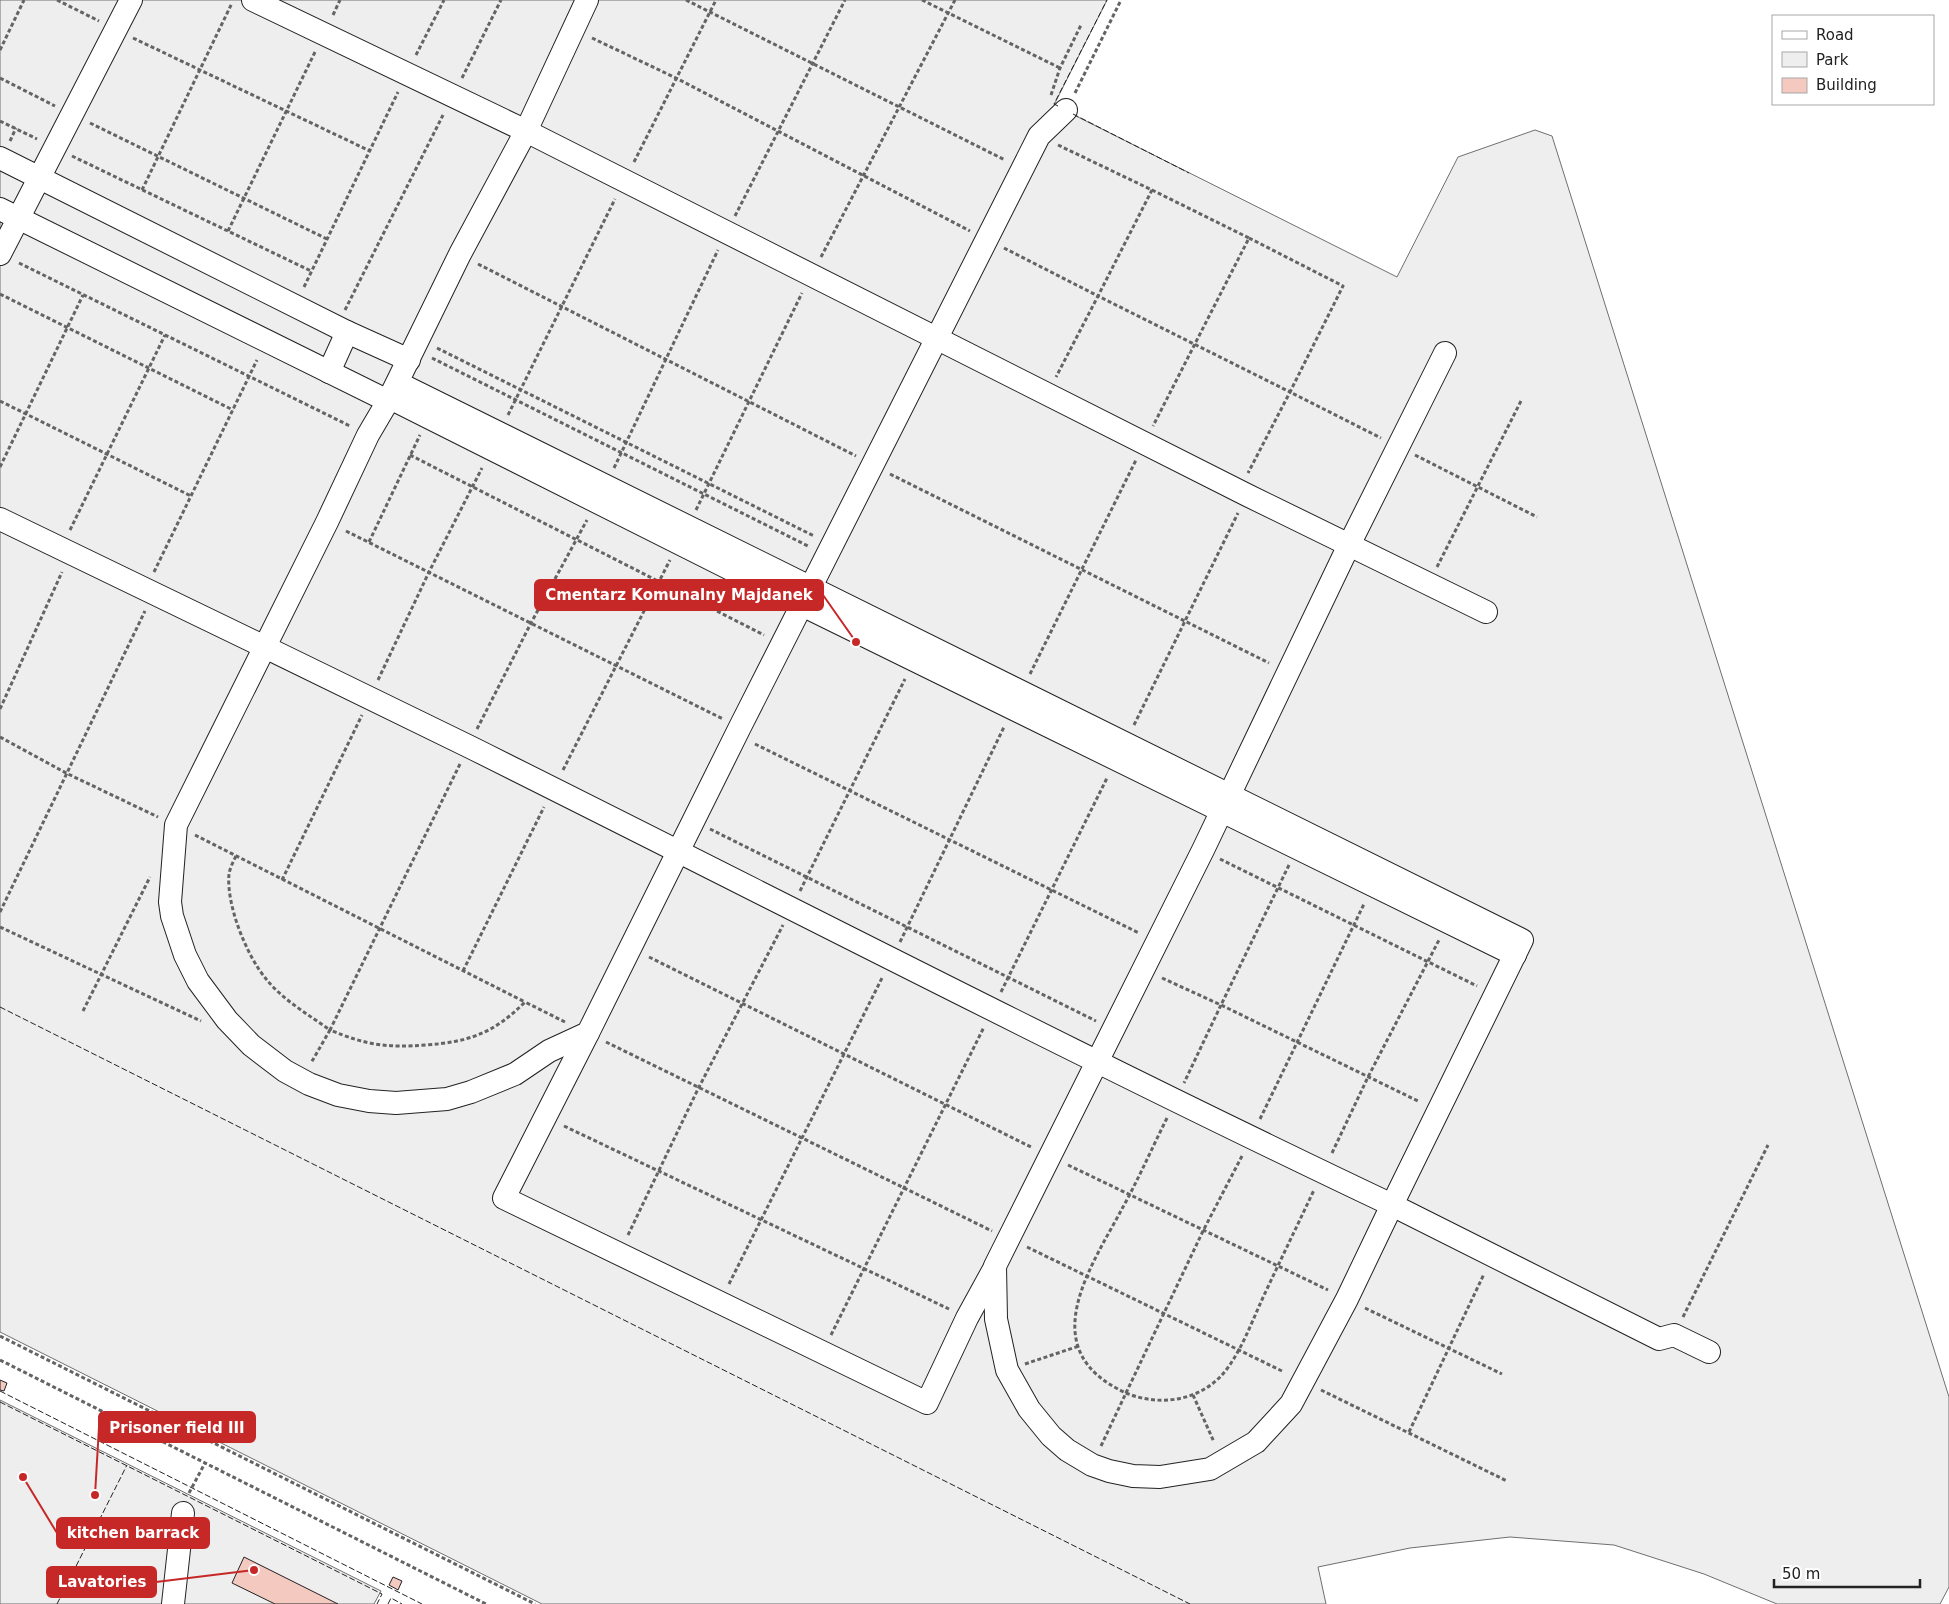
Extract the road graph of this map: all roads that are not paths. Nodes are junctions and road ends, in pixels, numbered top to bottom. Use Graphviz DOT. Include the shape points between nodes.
graph roads {
  1 [pos="131,0"];
  2 [pos="253,0"];
  3 [pos="587,0"];
  4 [pos="1058,106"];
  5 [pos="526,131"];
  6 [pos="0,158"];
  7 [pos="39,177"];
  8 [pos="9,214"];
  9 [pos="0,254"];
  10 [pos="342,329"];
  11 [pos="936,339"];
  12 [pos="414,350"];
  13 [pos="1445,353"];
  14 [pos="329,372"];
  15 [pos="392,394"];
  16 [pos="496,441"];
  17 [pos="0,519"];
  18 [pos="1349,545"];
  19 [pos="807,596"];
  20 [pos="1486,612"];
  21 [pos="265,647"];
  22 [pos="1017,700"];
  23 [pos="1225,803"];
  24 [pos="678,852"];
  25 [pos="1515,955"];
  26 [pos="588,1033"];
  27 [pos="1096,1061"];
  28 [pos="1392,1205"];
  29 [pos="995,1266"];
  30 [pos="1709,1352"];
  31 [pos="183,1513"];
  32 [pos="173,1604"];
  1 -- 7 [label="street"];
  2 -- 5 [label="street"];
  3 -- 5 [label="street"];
  4 -- 11 [label="street" via="1038,136"];
  5 -- 11 [label="street"];
  5 -- 12 [label="street" via="460,254"];
  6 -- 7 [label="street"];
  7 -- 8 [label="street"];
  7 -- 10 [label="street"];
  8 -- 9 [label="street"];
  8 -- 14 [label="street"];
  10 -- 12 [label="street"];
  10 -- 14 [label="street"];
  11 -- 18 [label="street"];
  11 -- 19 [label="street"];
  12 -- 15 [label="street"];
  13 -- 18 [label="street"];
  14 -- 15 [label="street"];
  15 -- 16 [label="street"];
  15 -- 16 [label="street" via="429,417"];
  15 -- 21 [label="street" via="368,435"];
  16 -- 19 [label="street"];
  16 -- 19 [label="street" via="597,502 679,543"];
  17 -- 21 [label="street"];
  18 -- 20 [label="street"];
  18 -- 23 [label="street"];
  19 -- 22 [label="street"];
  19 -- 22 [label="street" via="915,659"];
  19 -- 24 [label="street"];
  21 -- 24 [label="street"];
  21 -- 26 [label="street" via="176,825 170,902 172,916 179,942 194,972 227,1020 262,1054 302,1080 338,1095 396,1103 447,1099 471,1092 515,1074 549,1051"];
  22 -- 23 [label="street"];
  23 -- 25 [label="street" via="1297,848"];
  23 -- 25 [label="street" via="1522,940"];
  23 -- 27 [label="street"];
  24 -- 26 [label="street"];
  24 -- 27 [label="street"];
  25 -- 28 [label="street"];
  26 -- 29 [label="street" via="504,1198 927,1403"];
  27 -- 28 [label="street"];
  27 -- 29 [label="street"];
  28 -- 29 [label="street" via="1304,1382 1282,1415 1256,1442 1224,1463 1196,1473 1160,1477 1109,1471 1067,1450 1051,1436 1029,1409 1007,1370 996,1319"];
  28 -- 30 [label="street" via="1659,1338 1674,1335"];
  31 -- 32 [label="street"];
}
